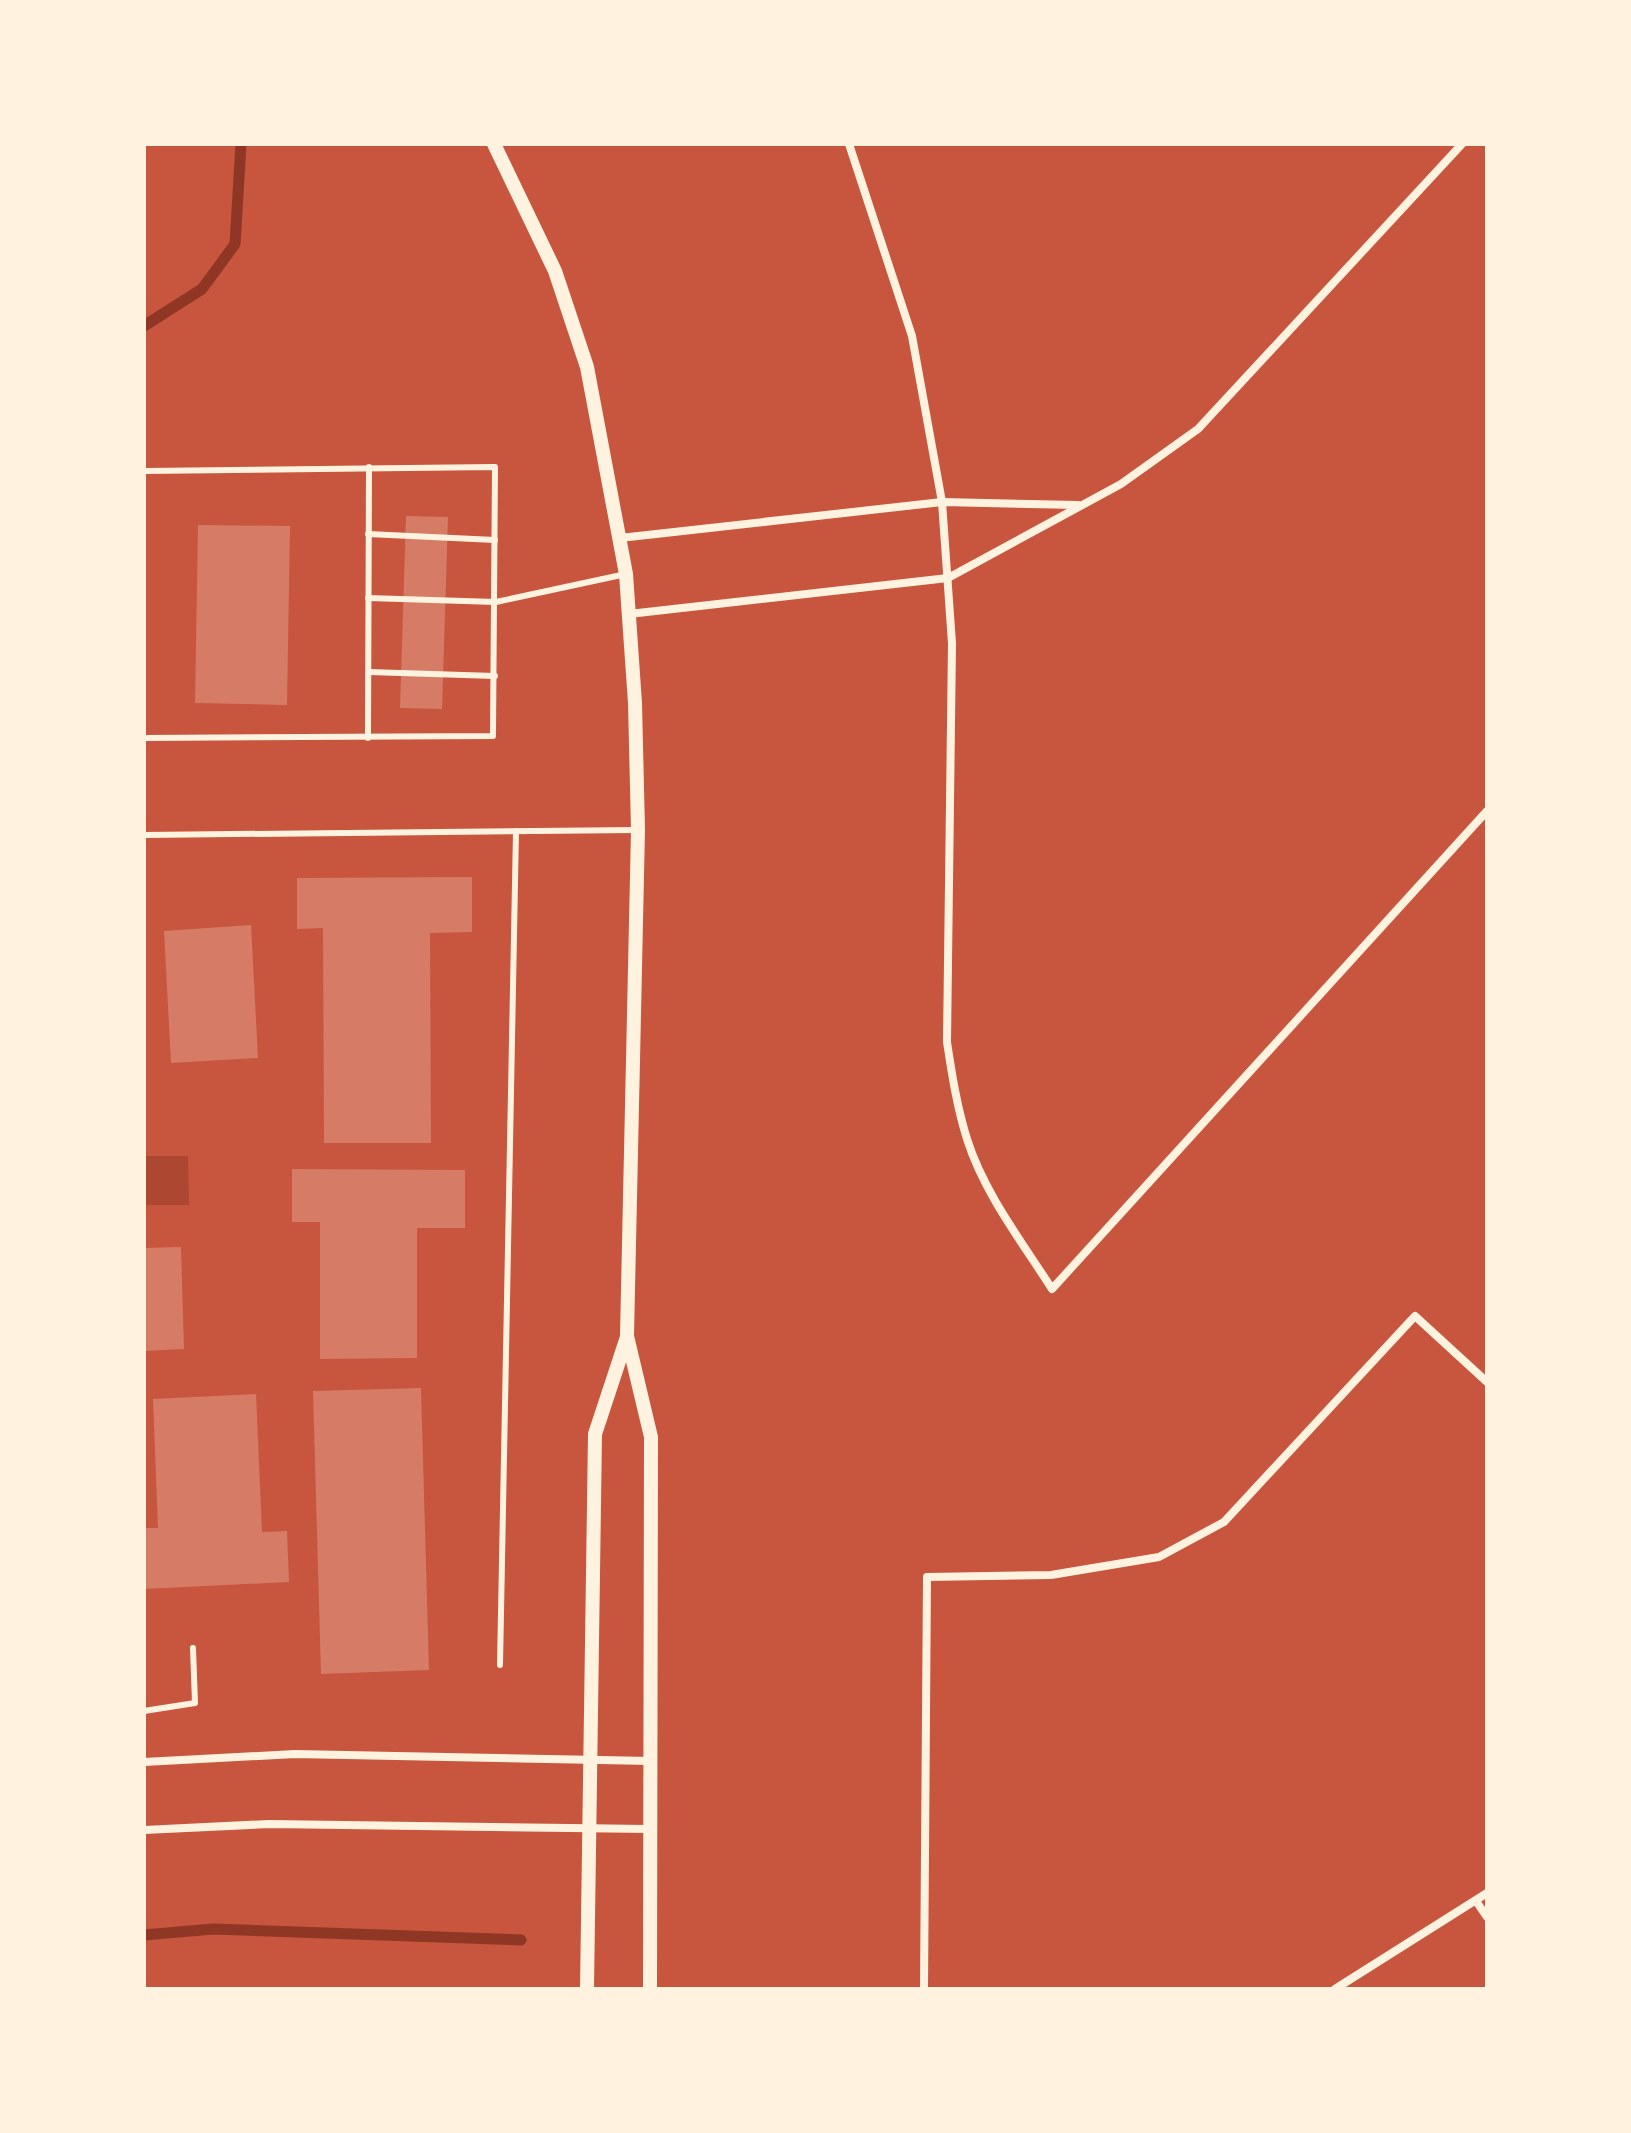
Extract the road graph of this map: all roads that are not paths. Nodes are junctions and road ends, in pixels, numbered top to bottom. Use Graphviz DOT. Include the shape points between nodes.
graph roads {
  1 [pos="494,144"];
  2 [pos="849,144"];
  3 [pos="1462,144"];
  4 [pos="369,467"];
  5 [pos="144,471"];
  6 [pos="942,502"];
  7 [pos="1079,505"];
  8 [pos="368,534"];
  9 [pos="620,538"];
  10 [pos="495,540"];
  11 [pos="626,574"];
  12 [pos="948,578"];
  13 [pos="368,598"];
  14 [pos="496,602"];
  15 [pos="629,614"];
  16 [pos="369,672"];
  17 [pos="495,676"];
  18 [pos="144,738"];
  19 [pos="368,738"];
  20 [pos="1487,811"];
  21 [pos="638,830"];
  22 [pos="516,831"];
  23 [pos="144,835"];
  24 [pos="627,1336"];
  25 [pos="1487,1382"];
  26 [pos="193,1648"];
  27 [pos="500,1665"];
  28 [pos="144,1711"];
  29 [pos="588,1761"];
  30 [pos="651,1761"];
  31 [pos="144,1762"];
  32 [pos="587,1829"];
  33 [pos="650,1829"];
  34 [pos="144,1830"];
  35 [pos="1487,1893"];
  36 [pos="1476,1901"];
  37 [pos="1487,1917"];
  38 [pos="587,1989"];
  39 [pos="650,1989"];
  40 [pos="924,1989"];
  41 [pos="1335,1989"];
  1 -- 9 [label="street" via="555,271 587,367"];
  2 -- 6 [label="street" via="912,336"];
  3 -- 7 [label="street" via="1198,429 1121,484"];
  4 -- 5 [label="lane"];
  4 -- 8 [label="lane"];
  4 -- 10 [label="lane" via="495,467"];
  6 -- 7 [label="street"];
  6 -- 9 [label="street"];
  6 -- 12 [label="street"];
  7 -- 12 [label="street"];
  8 -- 10 [label="lane"];
  8 -- 13 [label="lane"];
  9 -- 11 [label="street"];
  10 -- 14 [label="lane"];
  11 -- 14 [label="lane"];
  11 -- 15 [label="street"];
  12 -- 15 [label="street"];
  12 -- 20 [label="street" via="952,643 947,1042 954,1091 968,1142 998,1204 1052,1289"];
  13 -- 14 [label="lane"];
  13 -- 16 [label="lane"];
  14 -- 17 [label="lane"];
  15 -- 21 [label="street"];
  16 -- 17 [label="lane"];
  16 -- 19 [label="lane"];
  17 -- 19 [label="lane" via="493,736"];
  18 -- 19 [label="lane"];
  21 -- 22 [label="lane"];
  21 -- 24 [label="street"];
  22 -- 23 [label="lane"];
  22 -- 27 [label="lane"];
  24 -- 29 [label="street" via="595,1434"];
  24 -- 30 [label="street" via="651,1437"];
  25 -- 40 [label="street" via="1415,1316 1224,1522 1159,1557 1051,1575 927,1577"];
  26 -- 28 [label="lane" via="195,1703"];
  29 -- 30 [label="street"];
  29 -- 31 [label="street" via="295,1754"];
  29 -- 32 [label="street"];
  30 -- 33 [label="street"];
  32 -- 33 [label="street"];
  32 -- 34 [label="street" via="269,1824"];
  32 -- 38 [label="street"];
  33 -- 39 [label="street"];
  35 -- 36 [label="street"];
  36 -- 37 [label="street"];
  36 -- 41 [label="street"];
}
